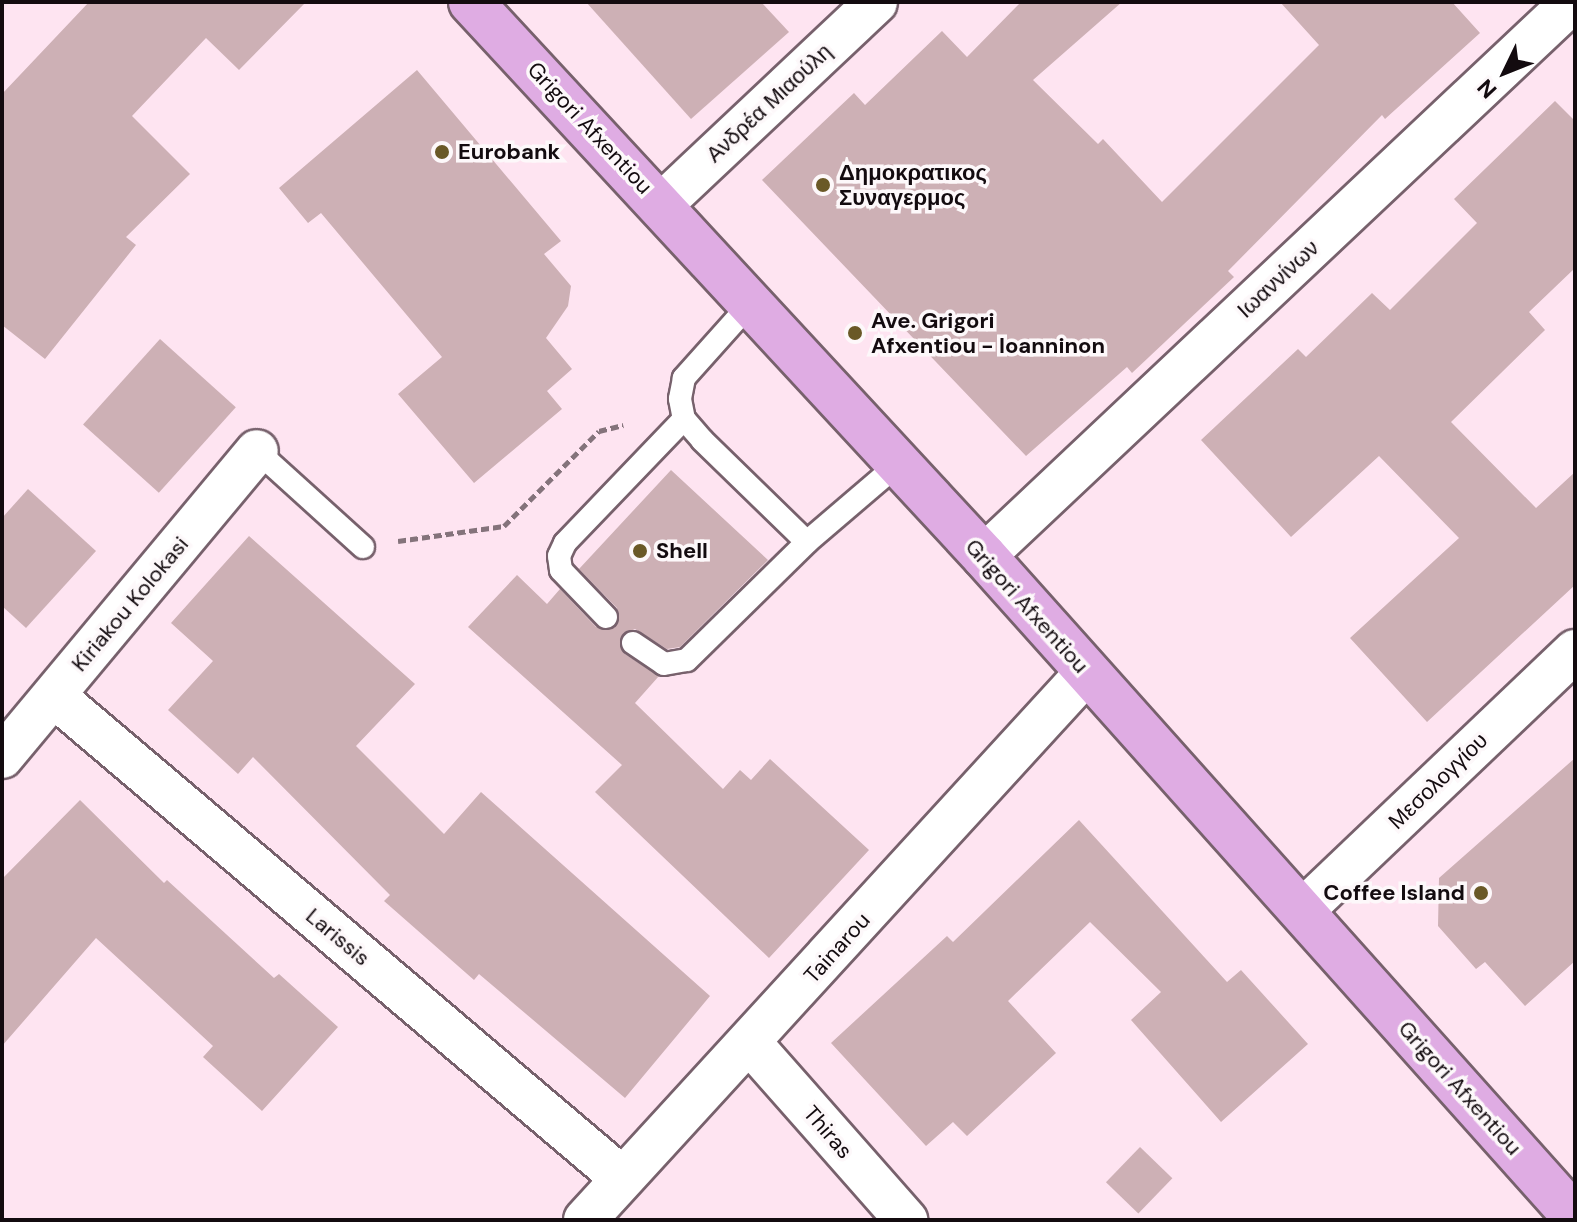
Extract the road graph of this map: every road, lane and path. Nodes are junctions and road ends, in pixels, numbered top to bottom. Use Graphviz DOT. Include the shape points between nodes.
graph roads {
  1 [pos="471,2"];
  2 [pos="876,2"];
  3 [pos="1572,2"];
  4 [pos="662,204"];
  5 [pos="751,303"];
  6 [pos="683,414"];
  7 [pos="257,451"];
  8 [pos="897,465"];
  9 [pos="807,542"];
  10 [pos="363,547"];
  11 [pos="984,556"];
  12 [pos="606,617"];
  13 [pos="633,643"];
  14 [pos="1575,651"];
  15 [pos="1086,673"];
  16 [pos="54,696"];
  17 [pos="2,757"];
  18 [pos="1302,911"];
  19 [pos="751,1044"];
  20 [pos="622,1178"];
  21 [pos="1575,1217"];
  22 [pos="585,1220"];
  23 [pos="906,1220"];
  1 -- 4 [label="main road, Grigori Afxentiou"];
  2 -- 4 [label="street, Ανδρέα Μιαούλη"];
  3 -- 11 [label="street, Ιωαννίνων"];
  4 -- 5 [label="main road, Grigori Afxentiou"];
  5 -- 6 [label="lane" via="684,378"];
  5 -- 8 [label="main road, Grigori Afxentiou"];
  6 -- 9 [label="lane"];
  6 -- 10 [label="path" via="599,431 504,526"];
  6 -- 12 [label="lane" via="565,543 559,556 561,570"];
  7 -- 10 [label="lane"];
  7 -- 16 [label="street, Kiriakou Kolokasi"];
  8 -- 9 [label="lane"];
  8 -- 11 [label="main road, Grigori Afxentiou"];
  9 -- 13 [label="lane" via="687,660 664,664"];
  11 -- 15 [label="main road, Grigori Afxentiou"];
  14 -- 18 [label="street, Μεσολογγίου"];
  15 -- 18 [label="main road, Grigori Afxentiou"];
  15 -- 19 [label="street, Tainarou"];
  16 -- 17 [label="street, Kiriakou Kolokasi"];
  16 -- 20 [label="street, Larissis"];
  18 -- 21 [label="main road, Grigori Afxentiou"];
  19 -- 20 [label="street, Tainarou"];
  19 -- 23 [label="street, Thiras"];
  20 -- 22 [label="street, Tainarou"];
}
